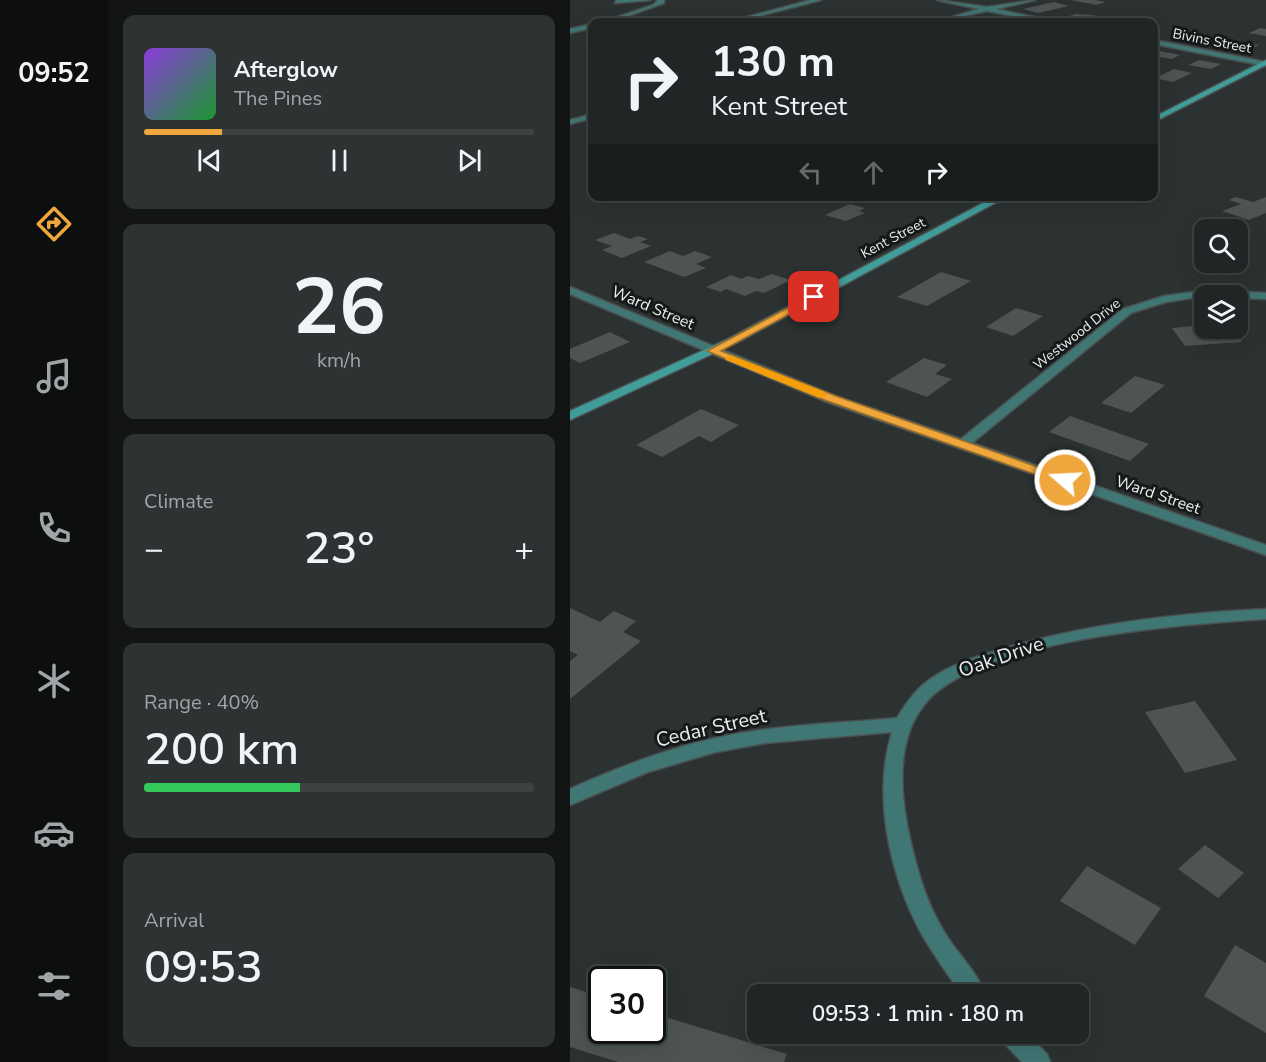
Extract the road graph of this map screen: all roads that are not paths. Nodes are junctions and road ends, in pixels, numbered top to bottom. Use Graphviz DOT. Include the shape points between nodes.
graph roads {
  1 [pos="648,0"];
  2 [pos="661,0"];
  3 [pos="818,0"];
  4 [pos="940,0"];
  5 [pos="1032,0"];
  6 [pos="617,2"];
  7 [pos="986,9"];
  8 [pos="623,18"];
  9 [pos="747,18"];
  10 [pos="953,18"];
  11 [pos="1033,18"];
  12 [pos="588,27"];
  13 [pos="570,31"];
  14 [pos="1158,43"];
  15 [pos="1265,63"];
  16 [pos="588,117"];
  17 [pos="1158,118"];
  18 [pos="570,122"];
  19 [pos="995,201"];
  20 [pos="570,290"];
  21 [pos="1266,296"];
  22 [pos="712,351"];
  23 [pos="570,416"];
  24 [pos="962,445"];
  25 [pos="1266,550"];
  26 [pos="1266,614"];
  27 [pos="903,724"];
  28 [pos="570,797"];
  29 [pos="968,984"];
  30 [pos="1021,1044"];
  31 [pos="1038,1062"];
  1 -- 6 [label="street"];
  2 -- 8 [label="street" via="656,6"];
  3 -- 9 [label="street"];
  4 -- 7 [label="street"];
  5 -- 7 [label="street"];
  7 -- 10 [label="street"];
  7 -- 11 [label="street"];
  12 -- 13 [label="street"];
  14 -- 15 [label="street, Bivins Street"];
  15 -- 17 [label="street"];
  16 -- 18 [label="street"];
  19 -- 22 [label="street, Kent Street"];
  20 -- 22 [label="street, Ward Street"];
  21 -- 24 [label="street, Westwood Drive" via="1200,294 1164,299 1127,311"];
  22 -- 23 [label="street, Kent Street"];
  22 -- 24 [label="street, Ward Street" via="831,399"];
  24 -- 25 [label="street, Ward Street"];
  26 -- 27 [label="street, Oak Drive" via="1136,623 1052,640 974,663 931,686"];
  27 -- 28 [label="street, Cedar Street" via="730,742 664,759"];
  27 -- 29 [label="street, Oak Drive" via="893,781 906,869 924,916"];
  30 -- 31 [label="street"];
}
